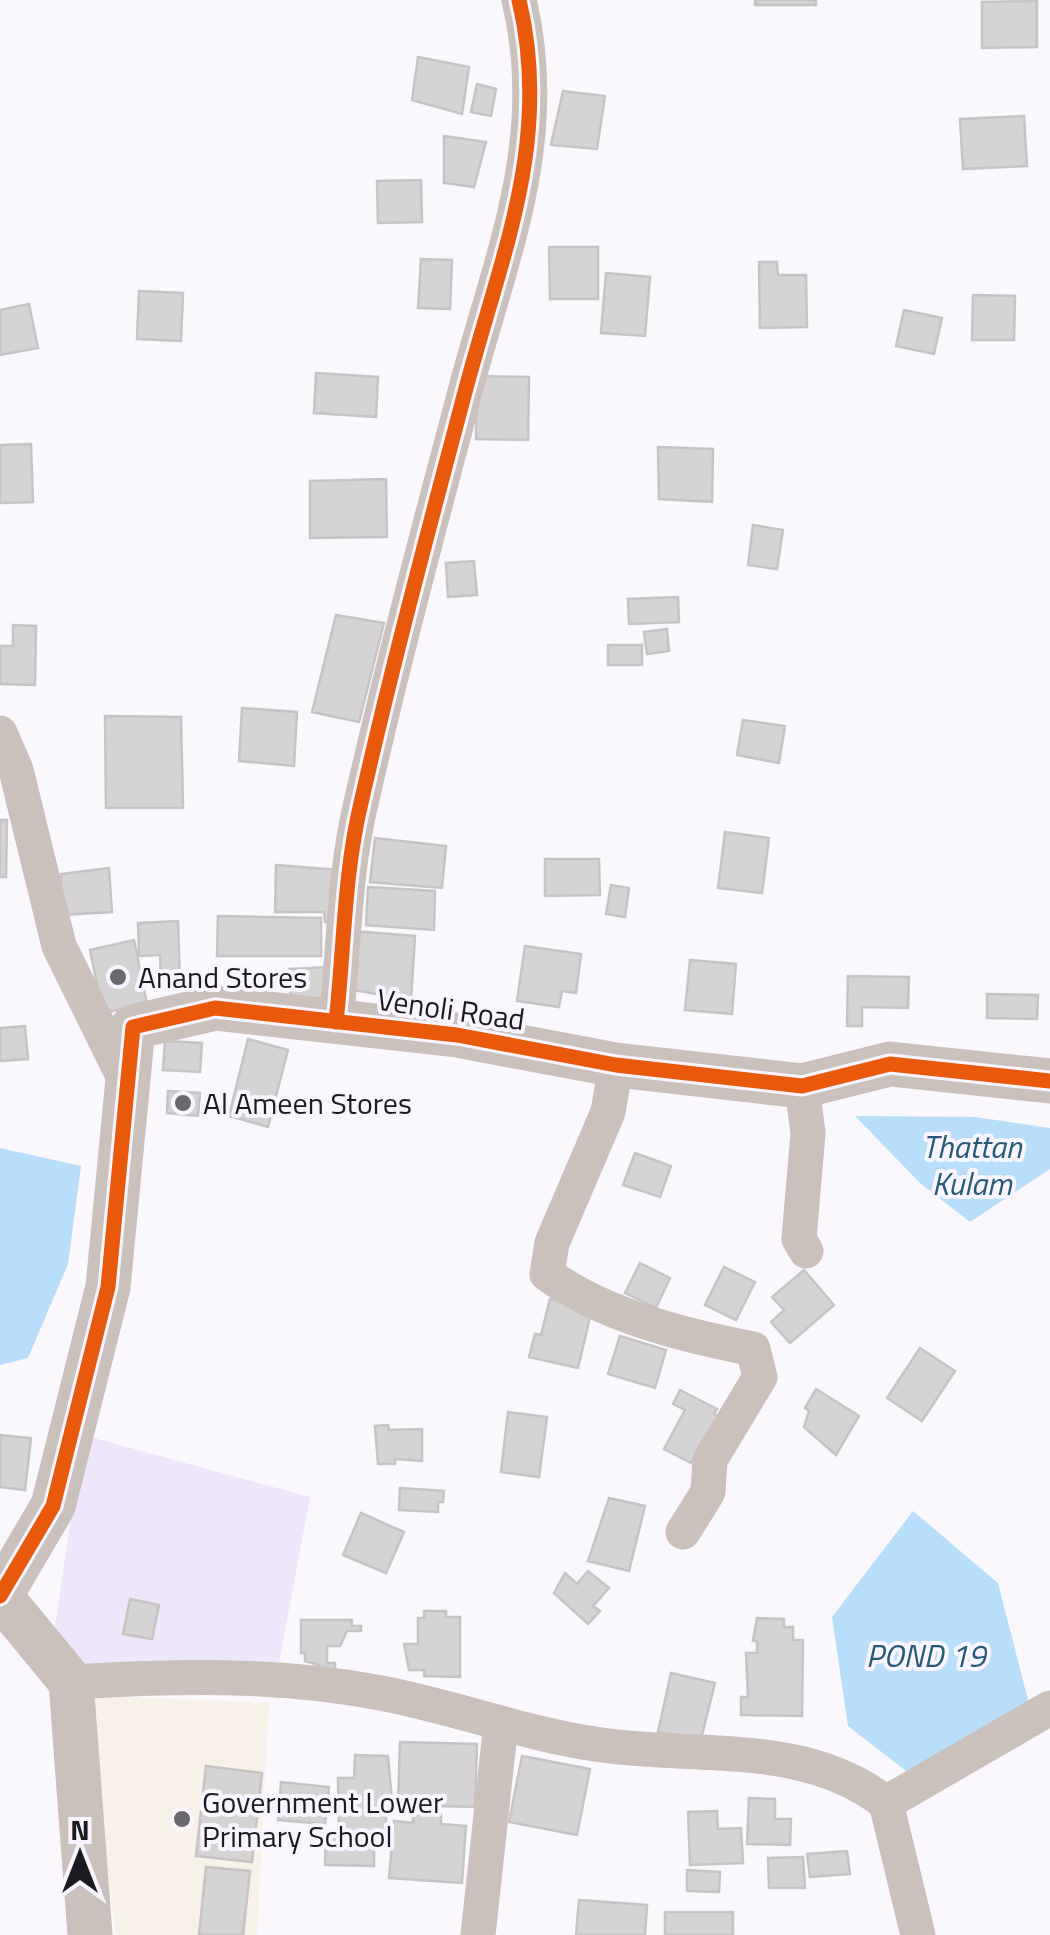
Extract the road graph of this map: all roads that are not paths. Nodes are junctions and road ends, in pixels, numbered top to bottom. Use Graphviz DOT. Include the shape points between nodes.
graph roads {
  1 [pos="519,0"];
  2 [pos="0,732"];
  3 [pos="336,1022"];
  4 [pos="616,1064"];
  5 [pos="1050,1082"];
  6 [pos="802,1086"];
  7 [pos="128,1087"];
  8 [pos="806,1251"];
  9 [pos="683,1532"];
  10 [pos="0,1596"];
  11 [pos="72,1682"];
  12 [pos="1050,1708"];
  13 [pos="501,1723"];
  14 [pos="886,1803"];
  15 [pos="90,1935"];
  16 [pos="478,1935"];
  17 [pos="918,1935"];
  1 -- 3 [label="street" via="529,43 526,152 512,238 466,388 359,808"];
  2 -- 7 [label="street" via="16,770 59,946"];
  3 -- 4 [label="street, Venoli Road" via="457,1034"];
  3 -- 7 [label="street, Venoli Road" via="215,1008 133,1027"];
  4 -- 6 [label="street, Venoli Road"];
  4 -- 9 [label="street" via="608,1112 552,1243 546,1274 579,1298 752,1349 760,1377 710,1460 708,1492"];
  5 -- 6 [label="street, Venoli Road" via="890,1064"];
  6 -- 8 [label="street" via="808,1132 799,1239"];
  7 -- 10 [label="street, Venoli Road" via="108,1287 53,1506"];
  10 -- 11 [label="street"];
  11 -- 13 [label="street" via="268,1678 380,1692"];
  11 -- 15 [label="street"];
  12 -- 14 [label="street"];
  13 -- 14 [label="street" via="605,1746 788,1760 848,1778"];
  13 -- 16 [label="street"];
  14 -- 17 [label="street"];
}
